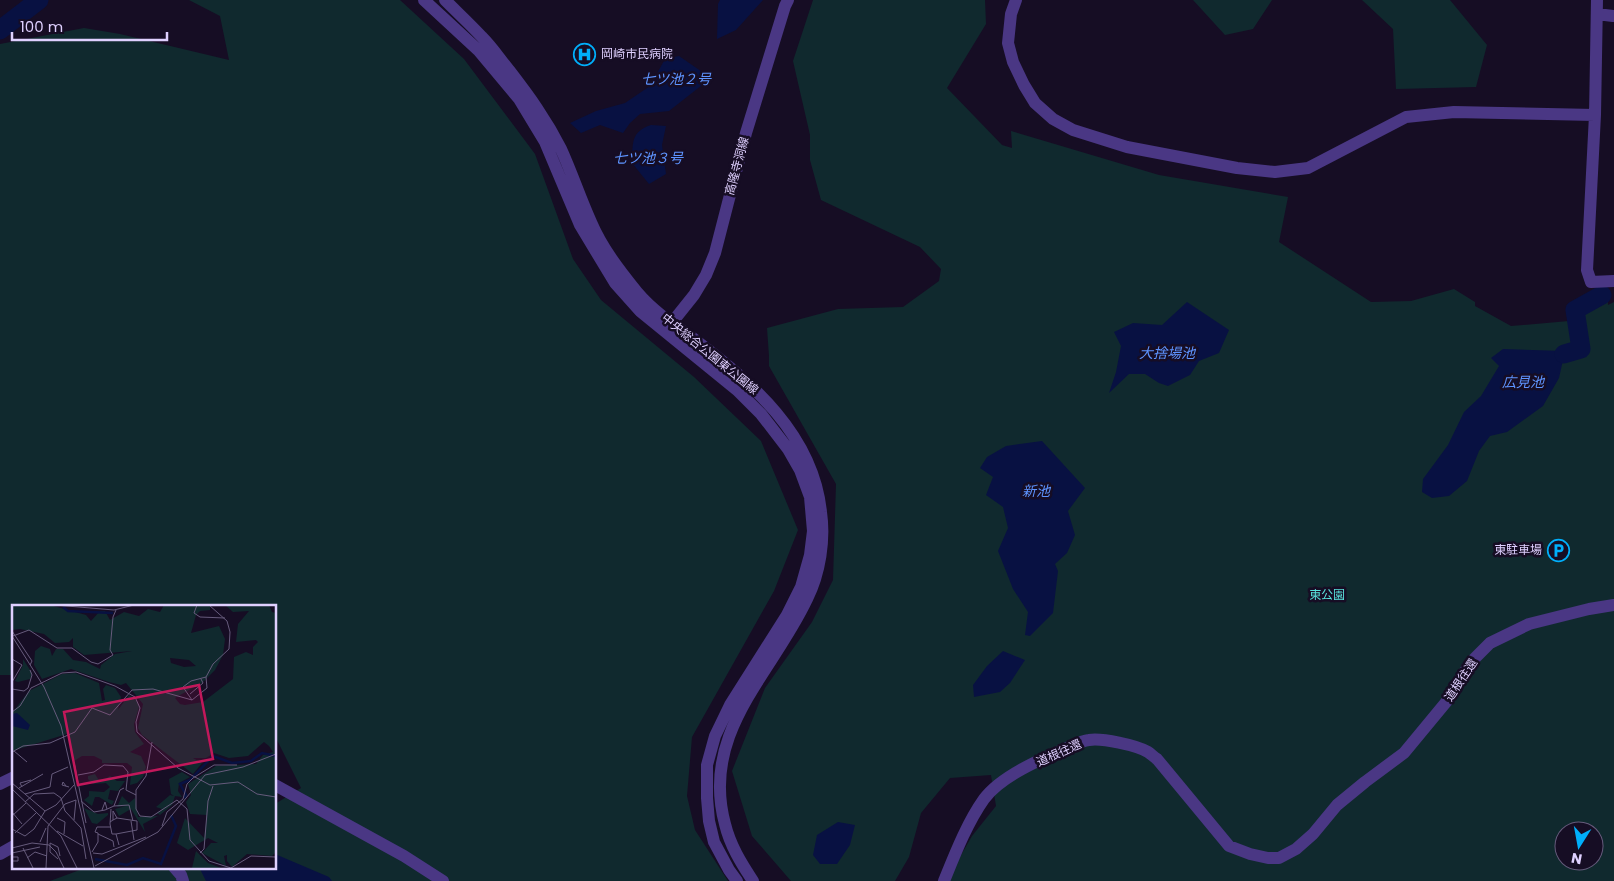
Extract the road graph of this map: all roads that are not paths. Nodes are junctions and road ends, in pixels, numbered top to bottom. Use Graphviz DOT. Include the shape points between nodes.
graph roads {
  1 [pos="424,0"];
  2 [pos="445,0"];
  3 [pos="788,0"];
  4 [pos="1016,0"];
  5 [pos="1597,0"];
  6 [pos="1597,14"];
  7 [pos="1613,16"];
  8 [pos="1595,115"];
  9 [pos="1614,281"];
  10 [pos="668,327"];
  11 [pos="1614,605"];
  12 [pos="12,778"];
  13 [pos="0,784"];
  14 [pos="276,786"];
  15 [pos="12,847"];
  16 [pos="0,854"];
  17 [pos="175,868"];
  18 [pos="182,881"];
  19 [pos="443,881"];
  20 [pos="737,881"];
  21 [pos="753,881"];
  22 [pos="944,881"];
  1 -- 10 [label="street" via="478,50 519,98 545,142 580,225 615,284 640,311"];
  2 -- 10 [label="street, 中央総合公園東公園線" via="485,39 537,107 560,148 602,243"];
  3 -- 10 [label="street, 高隆寺洞線" via="746,133 715,253 694,295"];
  4 -- 8 [label="street" via="1008,43 1013,62 1035,103 1072,130 1156,153 1276,172 1308,168 1406,117 1454,112"];
  5 -- 6 [label="street"];
  6 -- 7 [label="street"];
  6 -- 8 [label="street"];
  8 -- 9 [label="street" via="1586,270 1591,282"];
  10 -- 20 [label="street" via="761,414 788,449 810,498 813,531 801,586 787,615 730,704 714,736 707,765 709,821 714,842"];
  10 -- 21 [label="street, 中央総合公園東公園線" via="733,370 769,402 791,430 804,456 816,483 822,511 818,567 808,598 745,701 724,753 719,790 725,825 738,858"];
  11 -- 22 [label="street, 道根往還" via="1529,624 1490,643 1471,662 1447,701 1404,753 1337,805 1296,849 1279,858 1250,854 1228,846 1147,751 1086,740 1016,773 995,787 984,799 961,840"];
  12 -- 13 [label="street"];
  14 -- 19 [label="street"];
  15 -- 16 [label="street"];
  17 -- 18 [label="street"];
}
